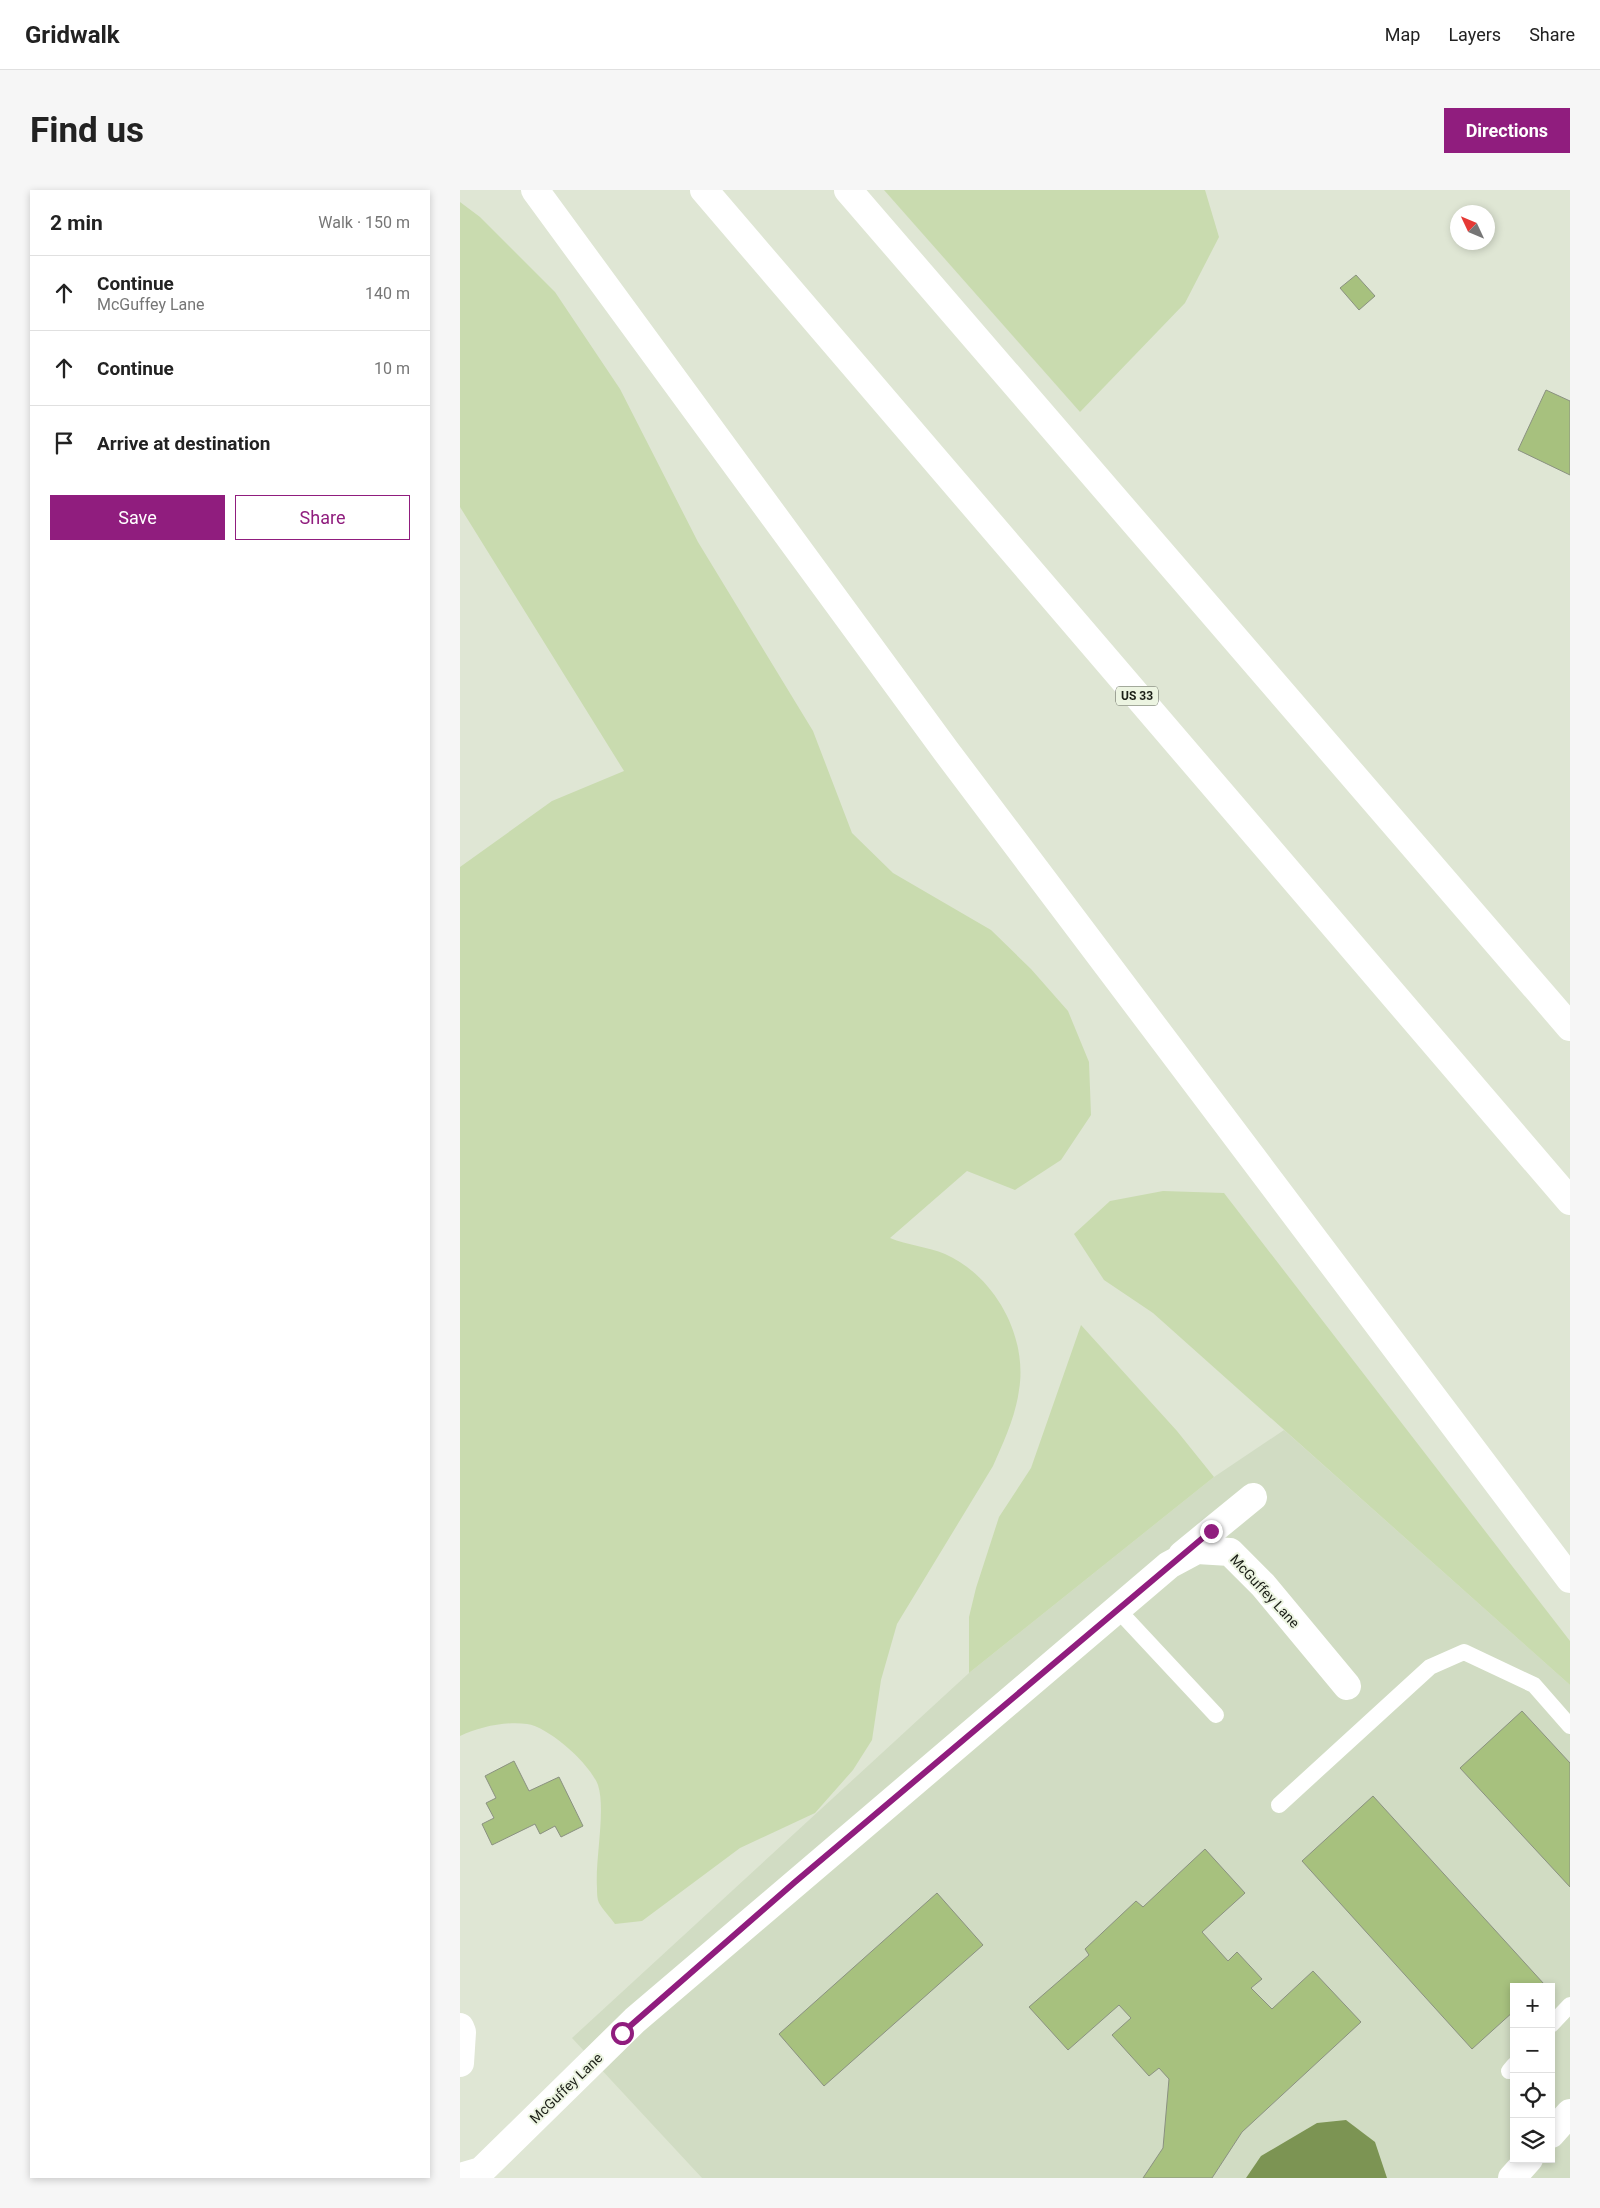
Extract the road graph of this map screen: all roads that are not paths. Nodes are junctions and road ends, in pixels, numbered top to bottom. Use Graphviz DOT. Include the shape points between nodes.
graph roads {
  1 [pos="535,190"];
  2 [pos="704,190"];
  3 [pos="848,190"];
  4 [pos="1570,1027"];
  5 [pos="1570,1201"];
  6 [pos="1253,1497"];
  7 [pos="1169,1565"];
  8 [pos="1570,1579"];
  9 [pos="1118,1610"];
  10 [pos="1347,1686"];
  11 [pos="1216,1715"];
  12 [pos="1570,1726"];
  13 [pos="1279,1805"];
  14 [pos="1570,2005"];
  15 [pos="1555,2021"];
  16 [pos="460,2027"];
  17 [pos="460,2063"];
  18 [pos="1570,2113"];
  19 [pos="1555,2130"];
  20 [pos="1525,2163"];
  21 [pos="460,2177"];
  22 [pos="1512,2178"];
  1 -- 8 [label="main road" via="946,750"];
  2 -- 5 [label="main road, US 33"];
  3 -- 4 [label="main road"];
  6 -- 7 [label="main road"];
  7 -- 9 [label="main road, McGuffey Lane"];
  7 -- 10 [label="main road, McGuffey Lane" via="1197,1550 1230,1552 1263,1585"];
  9 -- 11 [label="lane"];
  9 -- 21 [label="main road, McGuffey Lane" via="635,2020 481,2171"];
  12 -- 13 [label="lane" via="1534,1685 1464,1652 1430,1667"];
  14 -- 15 [label="lane"];
  16 -- 17 [label="main road"];
  18 -- 19 [label="main road"];
  20 -- 22 [label="main road"];
}
